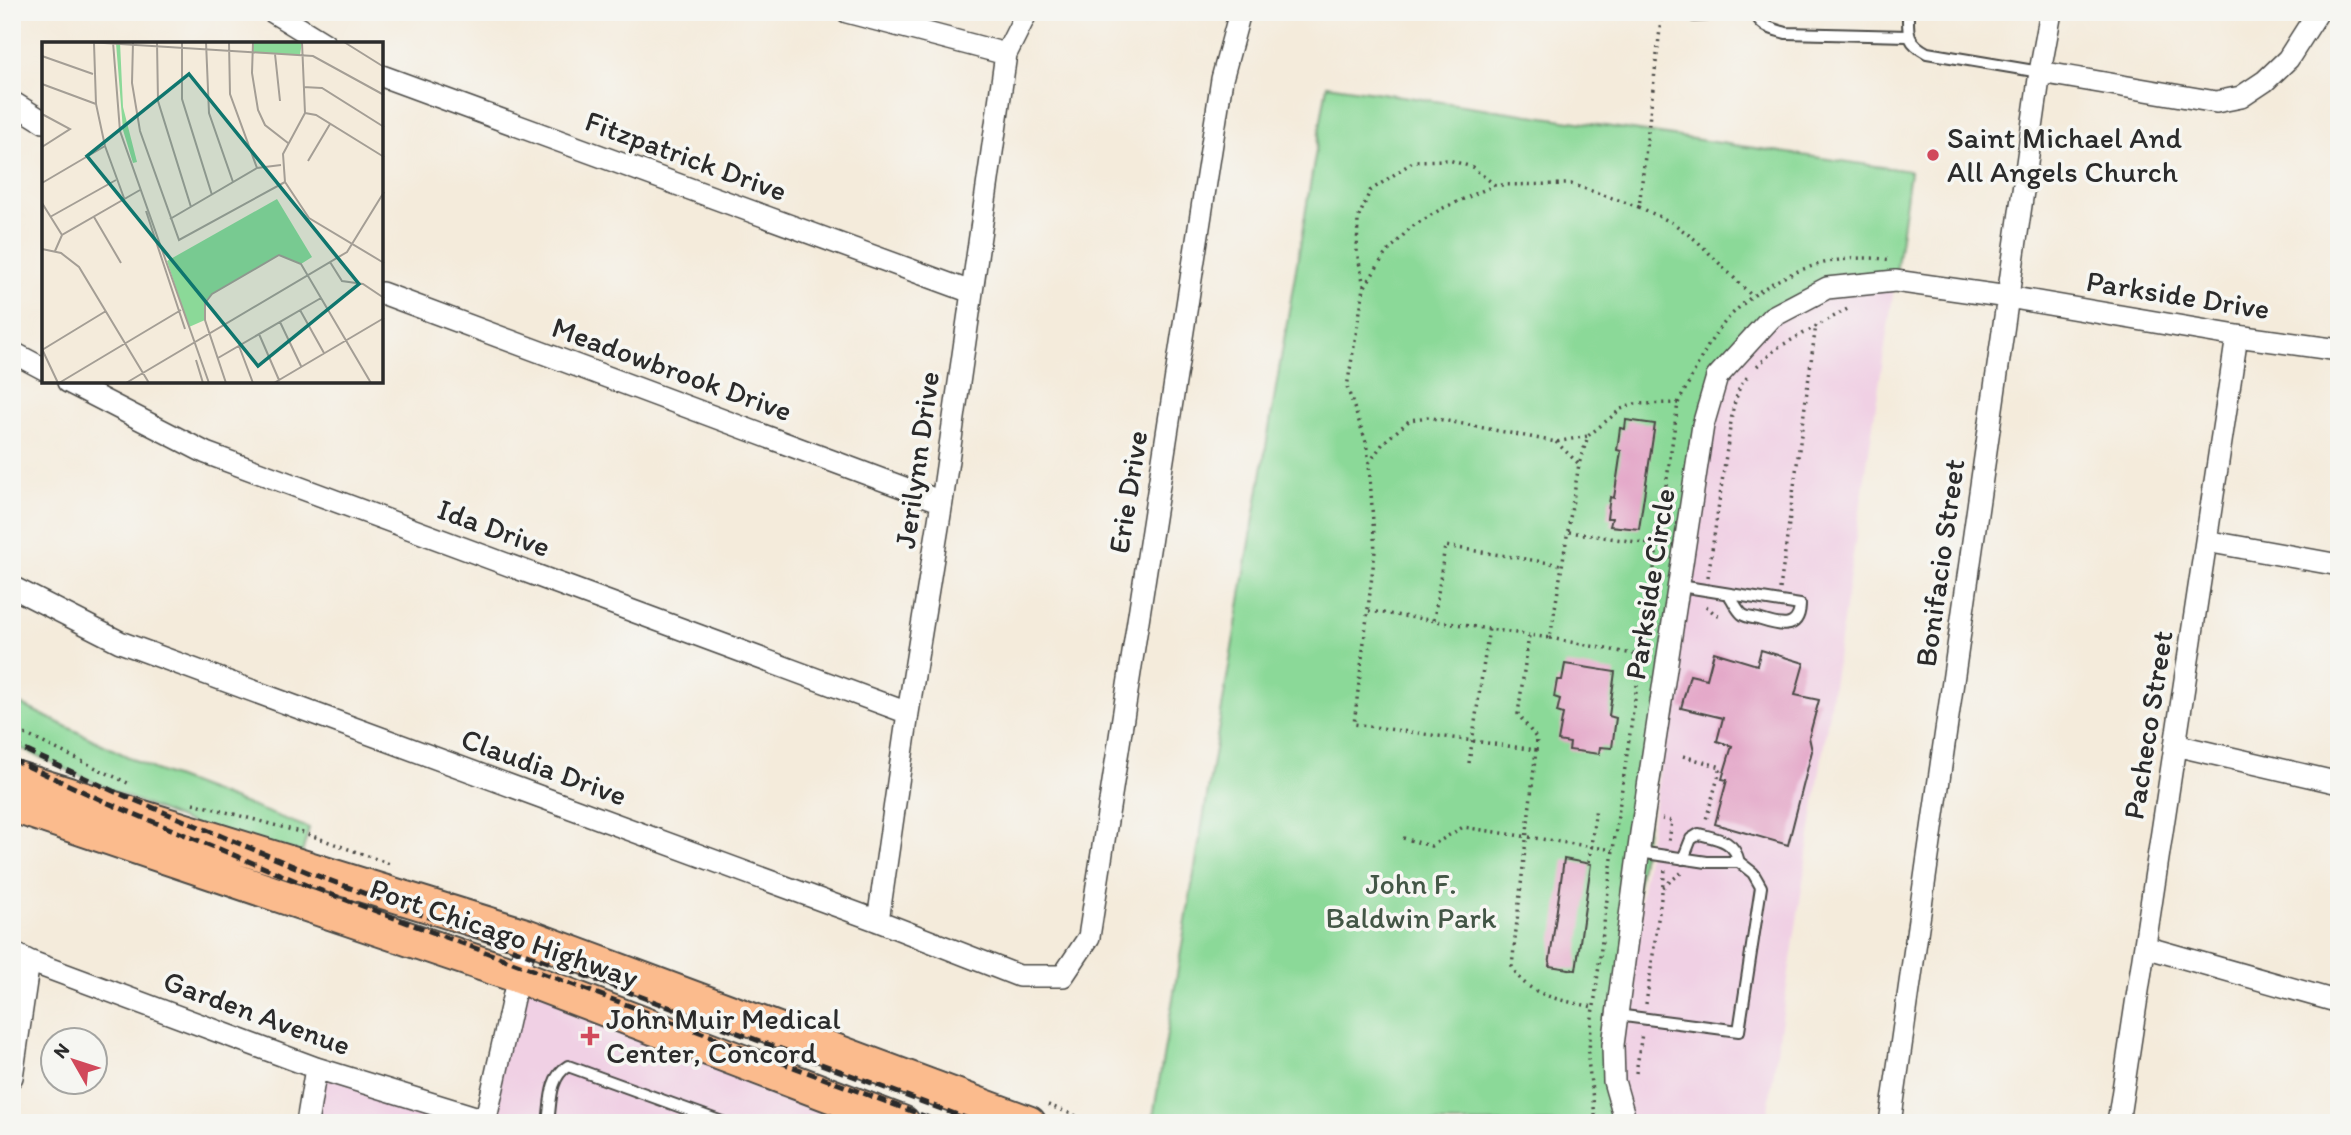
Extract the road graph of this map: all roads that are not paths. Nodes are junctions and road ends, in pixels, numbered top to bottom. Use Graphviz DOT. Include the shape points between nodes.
graph roads {
  1 [pos="272,12"];
  2 [pos="847,12"];
  3 [pos="1027,12"];
  4 [pos="1240,12"];
  5 [pos="1756,12"];
  6 [pos="1908,12"];
  7 [pos="2051,12"];
  8 [pos="2318,12"];
  9 [pos="1694,16"];
  10 [pos="1908,36"];
  11 [pos="322,42"];
  12 [pos="1006,54"];
  13 [pos="2039,72"];
  14 [pos="383,76"];
  15 [pos="12,102"];
  16 [pos="42,121"];
  17 [pos="971,292"];
  18 [pos="383,293"];
  19 [pos="2008,297"];
  20 [pos="2237,336"];
  21 [pos="2339,351"];
  22 [pos="12,352"];
  23 [pos="42,368"];
  24 [pos="70,383"];
  25 [pos="942,502"];
  26 [pos="2206,541"];
  27 [pos="2339,565"];
  28 [pos="1680,586"];
  29 [pos="12,587"];
  30 [pos="1729,595"];
  31 [pos="908,713"];
  32 [pos="2175,745"];
  33 [pos="12,778"];
  34 [pos="2339,783"];
  35 [pos="12,805"];
  36 [pos="1639,852"];
  37 [pos="1683,859"];
  38 [pos="1738,862"];
  39 [pos="877,921"];
  40 [pos="527,936"];
  41 [pos="2144,947"];
  42 [pos="21,957"];
  43 [pos="518,976"];
  44 [pos="1063,976"];
  45 [pos="2339,1002"];
  46 [pos="1617,1014"];
  47 [pos="316,1068"];
  48 [pos="12,1077"];
  49 [pos="485,1121"];
  50 [pos="307,1123"];
  51 [pos="548,1123"];
  52 [pos="725,1123"];
  53 [pos="903,1123"];
  54 [pos="1029,1123"];
  55 [pos="1626,1123"];
  56 [pos="1890,1123"];
  57 [pos="2118,1123"];
  1 -- 11 [label="street"];
  2 -- 12 [label="street"];
  3 -- 12 [label="street, Jerilynn Drive"];
  4 -- 44 [label="street, Erie Drive" via="1222,79 1089,937"];
  5 -- 9 [label="lane"];
  5 -- 10 [label="lane" via="1768,28 1786,33"];
  6 -- 10 [label="lane"];
  7 -- 13 [label="street, Bonifacio Street"];
  8 -- 13 [label="street" via="2288,60 2241,97 2216,102"];
  10 -- 13 [label="lane" via="1915,47 1927,53"];
  12 -- 17 [label="street, Jerilynn Drive"];
  13 -- 19 [label="street, Bonifacio Street"];
  14 -- 17 [label="street, Fitzpatrick Drive"];
  15 -- 16 [label="street"];
  17 -- 25 [label="street, Jerilynn Drive"];
  18 -- 25 [label="street, Meadowbrook Drive"];
  19 -- 20 [label="street, Parkside Drive"];
  19 -- 28 [label="street, Parkside Circle" via="1895,281 1826,288 1772,317 1717,377 1703,425"];
  19 -- 56 [label="street, Bonifacio Street"];
  20 -- 21 [label="street, Parkside Drive"];
  20 -- 26 [label="street, Pacheco Street"];
  22 -- 23 [label="street"];
  24 -- 31 [label="street, Ida Drive" via="206,453"];
  25 -- 31 [label="street, Jerilynn Drive"];
  26 -- 27 [label="street"];
  26 -- 32 [label="street, Pacheco Street"];
  28 -- 30 [label="lane"];
  28 -- 36 [label="street, Parkside Circle"];
  29 -- 39 [label="street, Claudia Drive" via="120,642"];
  30 -- 30 [label="lane" via="1742,615 1774,625 1786,626 1799,615 1800,605"];
  31 -- 39 [label="street, Jerilynn Drive"];
  32 -- 34 [label="street"];
  32 -- 41 [label="street, Pacheco Street"];
  33 -- 40 [label="main road, Port Chicago Highway"];
  35 -- 43 [label="main road, Port Chicago Highway"];
  36 -- 37 [label="lane"];
  36 -- 46 [label="street, Parkside Circle"];
  37 -- 38 [label="lane"];
  37 -- 38 [label="lane" via="1691,839 1699,834 1726,842 1736,850"];
  38 -- 46 [label="lane" via="1753,873 1761,887 1740,1031"];
  39 -- 44 [label="street, Claudia Drive" via="1019,976"];
  40 -- 43 [label="street"];
  40 -- 54 [label="main road, Port Chicago Highway"];
  41 -- 45 [label="street"];
  41 -- 57 [label="street, Pacheco Street"];
  42 -- 47 [label="street, Garden Avenue"];
  42 -- 48 [label="street"];
  43 -- 49 [label="street"];
  43 -- 53 [label="main road, Port Chicago Highway"];
  46 -- 55 [label="street, Parkside Circle" via="1614,1081"];
  47 -- 49 [label="street, Garden Avenue"];
  47 -- 50 [label="street"];
  51 -- 52 [label="lane" via="554,1082 568,1066"];
}
